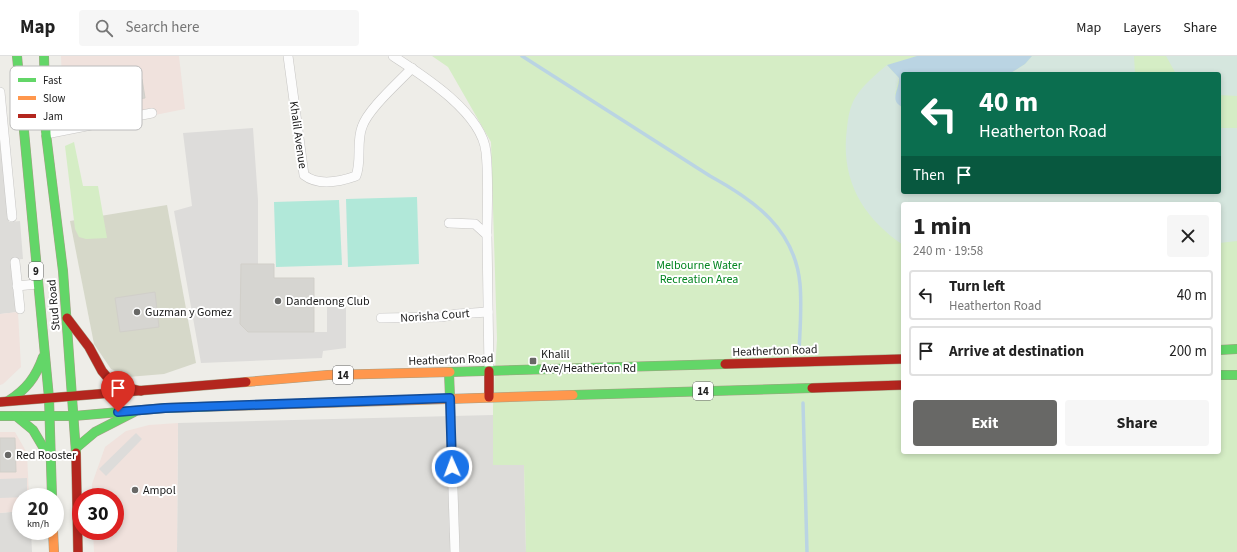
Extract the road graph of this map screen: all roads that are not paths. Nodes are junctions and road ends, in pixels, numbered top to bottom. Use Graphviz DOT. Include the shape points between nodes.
graph roads {
  1 [pos="17,56"];
  2 [pos="44,56"];
  3 [pos="288,56"];
  4 [pos="393,56"];
  5 [pos="18,66"];
  6 [pos="44,66"];
  7 [pos="412,68"];
  8 [pos="0,92"];
  9 [pos="152,114"];
  10 [pos="142,116"];
  11 [pos="23,130"];
  12 [pos="46,130"];
  13 [pos="67,130"];
  14 [pos="46,134"];
  15 [pos="12,217"];
  16 [pos="449,222"];
  17 [pos="487,235"];
  18 [pos="15,262"];
  19 [pos="37,284"];
  20 [pos="18,286"];
  21 [pos="20,309"];
  22 [pos="488,312"];
  23 [pos="67,318"];
  24 [pos="381,318"];
  25 [pos="1237,349"];
  26 [pos="1221,350"];
  27 [pos="44,354"];
  28 [pos="901,359"];
  29 [pos="489,371"];
  30 [pos="449,372"];
  31 [pos="1237,374"];
  32 [pos="1221,375"];
  33 [pos="901,385"];
  34 [pos="141,391"];
  35 [pos="72,396"];
  36 [pos="490,397"];
  37 [pos="49,398"];
  38 [pos="450,398"];
  39 [pos="4,401"];
  40 [pos="134,412"];
  41 [pos="0,416"];
  42 [pos="16,416"];
  43 [pos="49,416"];
  44 [pos="74,416"];
  45 [pos="76,448"];
  46 [pos="50,460"];
  47 [pos="52,488"];
  48 [pos="53,540"];
  49 [pos="54,552"];
  50 [pos="78,552"];
  51 [pos="454,552"];
  1 -- 5 [label="main road, Stud Road / 9"];
  2 -- 6 [label="main road, Stud Road"];
  3 -- 7 [label="street, Khalil Avenue" via="302,168 304,175 311,180 343,181 356,176 360,166 359,142 362,126 374,107"];
  4 -- 7 [label="street"];
  7 -- 17 [label="street" via="450,98 482,135 486,152"];
  8 -- 15 [label="street"];
  9 -- 10 [label="street"];
  11 -- 19 [label="main road, Stud Road / 9"];
  12 -- 14 [label="main road, Stud Road"];
  13 -- 14 [label="street"];
  14 -- 23 [label="main road, Stud Road"];
  16 -- 17 [label="street" via="475,224"];
  17 -- 22 [label="street"];
  18 -- 20 [label="street"];
  19 -- 20 [label="street"];
  19 -- 27 [label="main road, Stud Road / 9"];
  20 -- 21 [label="street"];
  22 -- 24 [label="street, Norisha Court" via="441,317"];
  22 -- 29 [label="street"];
  23 -- 34 [label="main road" via="90,347 113,384"];
  23 -- 35 [label="main road, Stud Road"];
  25 -- 26 [label="main road"];
  27 -- 37 [label="main road, Stud Road / 9"];
  27 -- 39 [label="main road" via="38,373 30,386"];
  28 -- 29 [label="main road, Heatherton Road / 14"];
  29 -- 30 [label="main road, Heatherton Road / 14"];
  29 -- 36 [label="main road"];
  30 -- 34 [label="main road, Heatherton Road / 14" via="328,375"];
  30 -- 38 [label="main road"];
  31 -- 32 [label="main road"];
  33 -- 36 [label="main road, 14"];
  34 -- 35 [label="main road, Heatherton Road / 14"];
  35 -- 37 [label="main road, Heatherton Road / 14"];
  35 -- 44 [label="main road, Stud Road"];
  36 -- 38 [label="main road, 14"];
  37 -- 39 [label="main road, Heatherton Road / 14"];
  37 -- 43 [label="main road, Stud Road / 9"];
  38 -- 40 [label="main road, 14" via="165,408"];
  38 -- 51 [label="street"];
  40 -- 44 [label="main road, 14"];
  40 -- 45 [label="main road" via="95,432"];
  41 -- 42 [label="main road, 14"];
  42 -- 43 [label="main road, 14"];
  42 -- 46 [label="main road" via="33,430"];
  43 -- 44 [label="main road, 14"];
  43 -- 46 [label="main road, Stud Road / 9"];
  44 -- 45 [label="main road, Stud Road"];
  45 -- 50 [label="main road, Stud Road"];
  46 -- 47 [label="main road, Stud Road / 9"];
  48 -- 49 [label="main road"];
}
